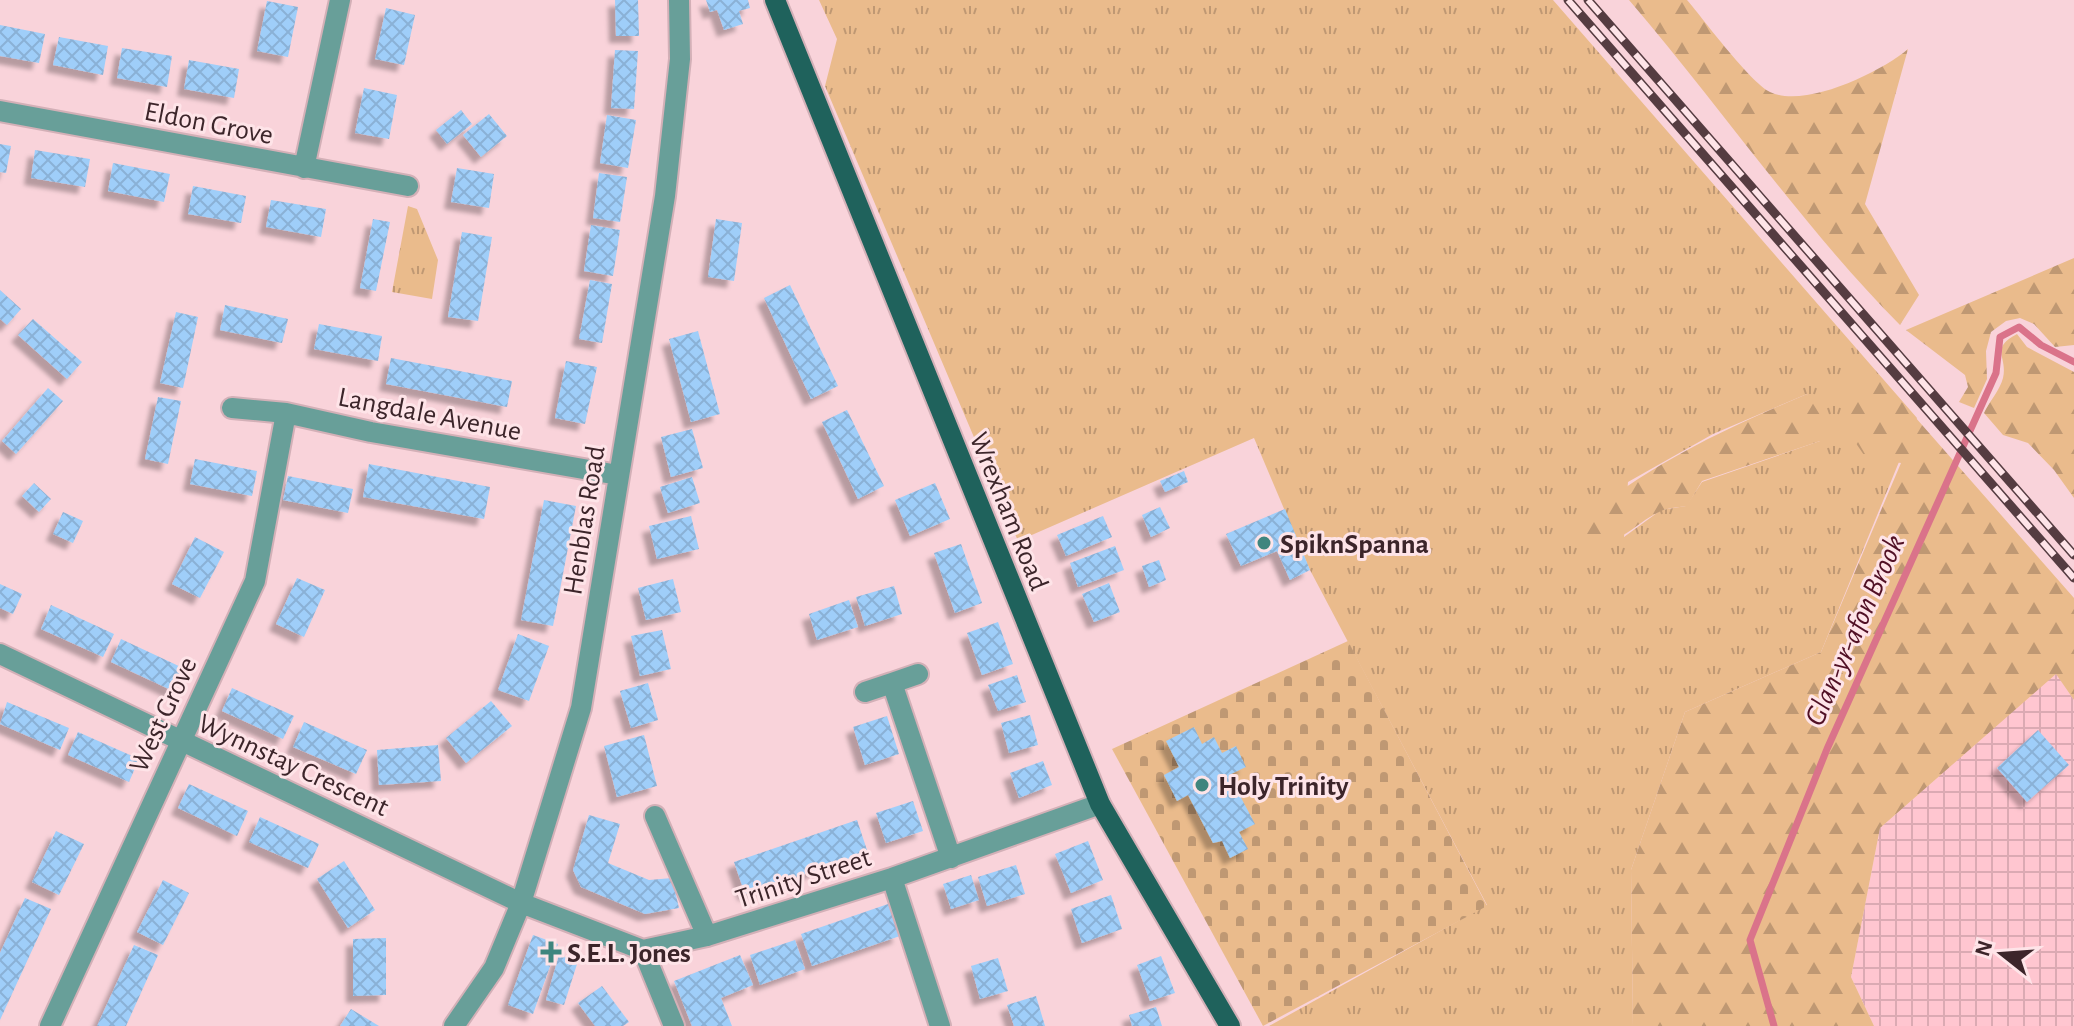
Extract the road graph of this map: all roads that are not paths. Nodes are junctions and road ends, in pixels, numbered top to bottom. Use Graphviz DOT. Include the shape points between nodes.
graph roads {
  1 [pos="340,0"];
  2 [pos="679,0"];
  3 [pos="775,0"];
  4 [pos="0,111"];
  5 [pos="304,168"];
  6 [pos="408,186"];
  7 [pos="232,408"];
  8 [pos="286,413"];
  9 [pos="618,475"];
  10 [pos="0,654"];
  11 [pos="918,674"];
  12 [pos="892,683"];
  13 [pos="865,692"];
  14 [pos="180,741"];
  15 [pos="1100,804"];
  16 [pos="655,816"];
  17 [pos="951,858"];
  18 [pos="892,878"];
  19 [pos="521,903"];
  20 [pos="707,936"];
  21 [pos="643,950"];
  22 [pos="50,1026"];
  23 [pos="454,1026"];
  24 [pos="674,1026"];
  25 [pos="940,1026"];
  26 [pos="1230,1026"];
  1 -- 5 [label="street"];
  2 -- 9 [label="street, Henblas Road" via="680,59 665,196"];
  3 -- 15 [label="main road, Wrexham Road"];
  4 -- 5 [label="street, Eldon Grove"];
  5 -- 6 [label="street, Eldon Grove"];
  7 -- 8 [label="street, Langdale Avenue"];
  8 -- 9 [label="street, Langdale Avenue"];
  8 -- 14 [label="street, West Grove" via="255,581"];
  9 -- 19 [label="street, Henblas Road" via="581,708"];
  10 -- 14 [label="street, Wynnstay Crescent"];
  11 -- 12 [label="street"];
  12 -- 13 [label="street"];
  12 -- 17 [label="street"];
  14 -- 19 [label="street, Wynnstay Crescent"];
  14 -- 22 [label="street, West Grove"];
  15 -- 17 [label="street, Trinity Street"];
  15 -- 26 [label="main road, Wrexham Road"];
  16 -- 20 [label="street"];
  17 -- 18 [label="street, Trinity Street"];
  18 -- 20 [label="street, Trinity Street"];
  18 -- 25 [label="street"];
  19 -- 21 [label="street"];
  19 -- 23 [label="street, Henblas Road" via="494,968"];
  20 -- 21 [label="street, Trinity Street"];
  21 -- 24 [label="street"];
}
